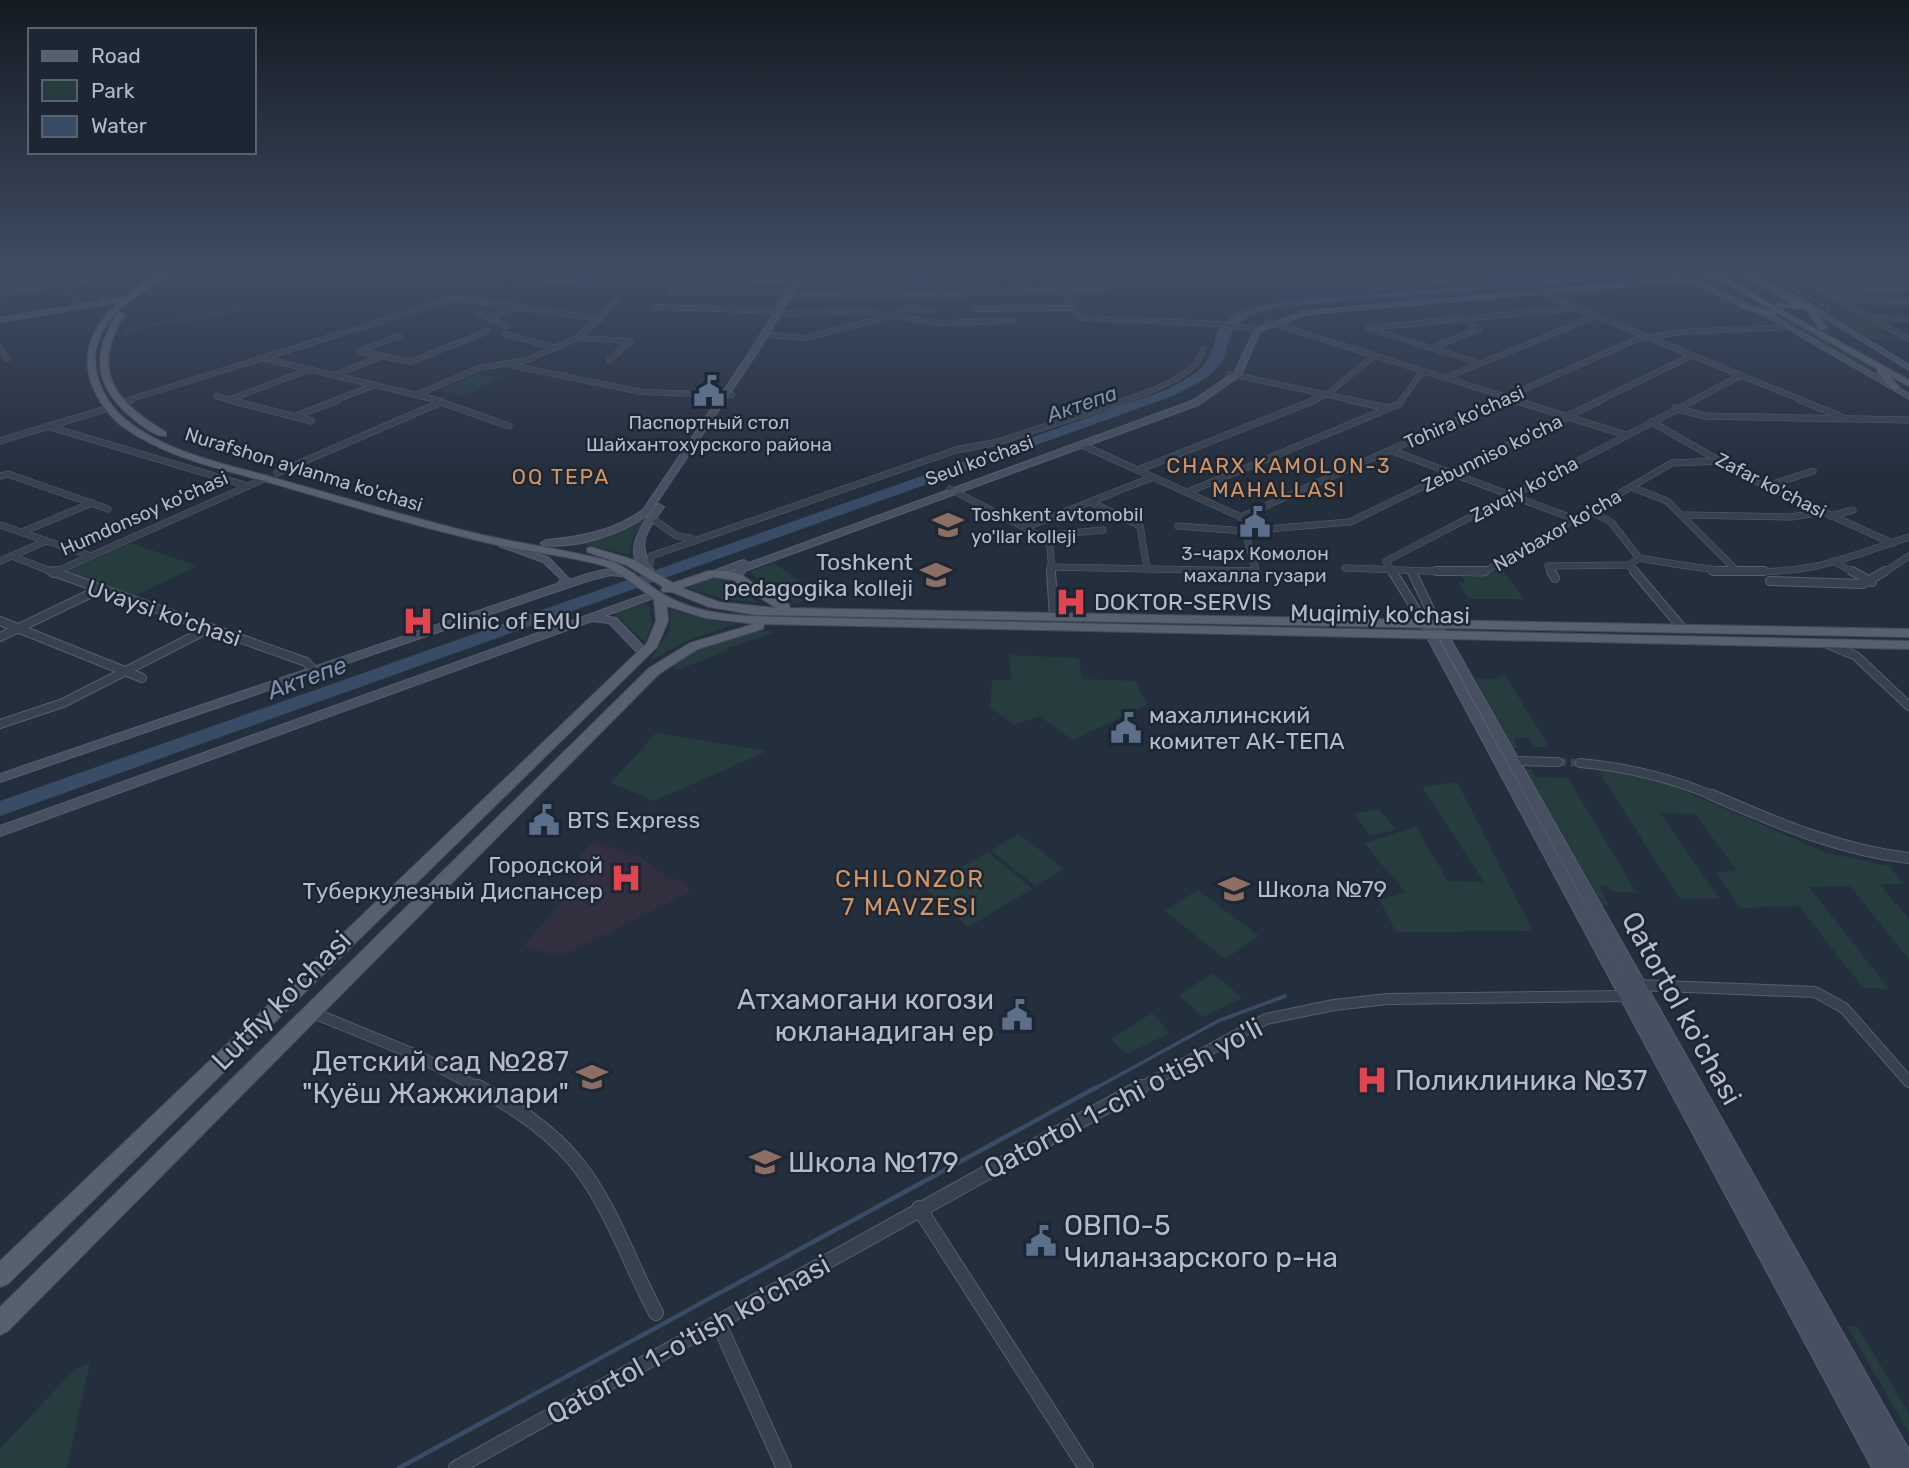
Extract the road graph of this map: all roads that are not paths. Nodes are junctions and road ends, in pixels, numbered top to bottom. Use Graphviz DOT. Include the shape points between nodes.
graph roads {
  1 [pos="95,338"];
  2 [pos="107,338"];
  3 [pos="330,338"];
  4 [pos="395,338"];
  5 [pos="472,338"];
  6 [pos="518,338"];
  7 [pos="577,338"];
  8 [pos="766,338"];
  9 [pos="770,338"];
  10 [pos="1248,338"];
  11 [pos="1316,338"];
  12 [pos="1398,338"];
  13 [pos="1456,338"];
  14 [pos="1543,338"];
  15 [pos="1645,338"];
  16 [pos="1649,338"];
  17 [pos="1808,338"];
  18 [pos="1831,338"];
  19 [pos="1841,338"];
  20 [pos="1856,338"];
  21 [pos="0,347"];
  22 [pos="556,348"];
  23 [pos="1431,348"];
  24 [pos="1203,349"];
  25 [pos="1693,355"];
  26 [pos="1374,356"];
  27 [pos="381,357"];
  28 [pos="8,359"];
  29 [pos="262,359"];
  30 [pos="609,360"];
  31 [pos="1872,360"];
  32 [pos="510,363"];
  33 [pos="1479,363"];
  34 [pos="104,369"];
  35 [pos="310,369"];
  36 [pos="92,371"];
  37 [pos="1426,372"];
  38 [pos="1909,372"];
  39 [pos="336,374"];
  40 [pos="1233,375"];
  41 [pos="1740,376"];
  42 [pos="1445,378"];
  43 [pos="1909,383"];
  44 [pos="375,385"];
  45 [pos="1896,388"];
  46 [pos="416,395"];
  47 [pos="729,395"];
  48 [pos="1326,395"];
  49 [pos="216,396"];
  50 [pos="1507,397"];
  51 [pos="1909,397"];
  52 [pos="231,399"];
  53 [pos="441,402"];
  54 [pos="120,403"];
  55 [pos="109,408"];
  56 [pos="1388,408"];
  57 [pos="1675,408"];
  58 [pos="296,416"];
  59 [pos="1567,416"];
  60 [pos="1840,416"];
  61 [pos="311,421"];
  62 [pos="1909,421"];
  63 [pos="1652,422"];
  64 [pos="47,426"];
  65 [pos="149,426"];
  66 [pos="509,426"];
  67 [pos="136,430"];
  68 [pos="1626,435"];
  69 [pos="0,441"];
  70 [pos="1082,445"];
  71 [pos="1390,450"];
  72 [pos="203,451"];
  73 [pos="192,456"];
  74 [pos="1721,461"];
  75 [pos="1138,470"];
  76 [pos="1813,471"];
  77 [pos="277,473"];
  78 [pos="1451,473"];
  79 [pos="0,476"];
  80 [pos="1153,477"];
  81 [pos="266,478"];
  82 [pos="247,486"];
  83 [pos="1767,486"];
  84 [pos="1631,487"];
  85 [pos="952,490"];
  86 [pos="1188,492"];
  87 [pos="1512,495"];
  88 [pos="362,497"];
  89 [pos="351,502"];
  90 [pos="1091,502"];
  91 [pos="92,503"];
  92 [pos="400,508"];
  93 [pos="108,509"];
  94 [pos="1853,510"];
  95 [pos="1592,512"];
  96 [pos="1822,512"];
  97 [pos="389,514"];
  98 [pos="1684,515"];
  99 [pos="1831,516"];
  100 [pos="1241,517"];
  101 [pos="652,518"];
  102 [pos="1577,520"];
  103 [pos="1,526"];
  104 [pos="1178,526"];
  105 [pos="1024,528"];
  106 [pos="1103,530"];
  107 [pos="1245,531"];
  108 [pos="22,532"];
  109 [pos="1041,536"];
  110 [pos="1909,537"];
  111 [pos="696,538"];
  112 [pos="46,541"];
  113 [pos="546,542"];
  114 [pos="499,543"];
  115 [pos="1892,543"];
  116 [pos="12,556"];
  117 [pos="91,556"];
  118 [pos="1909,556"];
  119 [pos="1639,558"];
  120 [pos="0,561"];
  121 [pos="1833,561"];
  122 [pos="1629,565"];
  123 [pos="1050,567"];
  124 [pos="1345,568"];
  125 [pos="1147,569"];
  126 [pos="649,570"];
  127 [pos="1395,571"];
  128 [pos="1737,571"];
  129 [pos="1412,572"];
  130 [pos="53,573"];
  131 [pos="711,574"];
  132 [pos="634,576"];
  133 [pos="736,578"];
  134 [pos="1555,578"];
  135 [pos="1770,581"];
  136 [pos="563,582"];
  137 [pos="1872,583"];
  138 [pos="668,585"];
  139 [pos="98,590"];
  140 [pos="655,593"];
  141 [pos="810,612"];
  142 [pos="1054,617"];
  143 [pos="586,619"];
  144 [pos="0,621"];
  145 [pos="785,621"];
  146 [pos="1069,622"];
  147 [pos="1593,627"];
  148 [pos="19,628"];
  149 [pos="208,629"];
  150 [pos="1683,629"];
  151 [pos="1434,630"];
  152 [pos="1798,631"];
  153 [pos="1909,633"];
  154 [pos="0,637"];
  155 [pos="1602,639"];
  156 [pos="1811,643"];
  157 [pos="1909,645"];
  158 [pos="1856,650"];
  159 [pos="644,653"];
  160 [pos="124,671"];
  161 [pos="314,671"];
  162 [pos="142,678"];
  163 [pos="1909,706"];
  164 [pos="0,724"];
  165 [pos="1506,761"];
  166 [pos="1558,762"];
  167 [pos="1580,762"];
  168 [pos="0,778"];
  169 [pos="0,831"];
  170 [pos="1909,859"];
  171 [pos="362,926"];
  172 [pos="388,935"];
  173 [pos="1632,991"];
  174 [pos="292,994"];
  175 [pos="317,1007"];
  176 [pos="1909,1082"];
  177 [pos="919,1208"];
  178 [pos="2,1272"];
  179 [pos="656,1313"];
  180 [pos="1800,1313"];
  181 [pos="1821,1314"];
  182 [pos="718,1322"];
  183 [pos="0,1323"];
  184 [pos="456,1468"];
  185 [pos="784,1468"];
  186 [pos="1087,1468"];
  187 [pos="1884,1468"];
  188 [pos="1907,1468"];
  1 -- 36 [label="main road, Nurafshon aylanma ko'chasi"];
  2 -- 34 [label="main road"];
  3 -- 29 [label="street"];
  4 -- 27 [label="street" via="359,351"];
  5 -- 27 [label="street" via="410,362"];
  6 -- 22 [label="street"];
  7 -- 22 [label="street"];
  7 -- 30 [label="street" via="631,341"];
  8 -- 47 [label="main road"];
  9 -- 47 [label="main road"];
  10 -- 40 [label="main road, Seul ko'chasi"];
  11 -- 26 [label="street"];
  12 -- 23 [label="street"];
  13 -- 23 [label="street"];
  14 -- 33 [label="street"];
  15 -- 50 [label="street, Tohira ko'chasi"];
  16 -- 25 [label="street"];
  17 -- 45 [label="main road"];
  18 -- 31 [label="main road"];
  19 -- 38 [label="main road"];
  20 -- 38 [label="main road"];
  21 -- 28 [label="street"];
  22 -- 32 [label="street"];
  23 -- 33 [label="street"];
  24 -- 111 [label="street" via="1194,366 1153,391 998,442 956,450"];
  25 -- 41 [label="street"];
  25 -- 59 [label="street, Zebunniso ko'cha"];
  26 -- 37 [label="street"];
  26 -- 48 [label="street"];
  27 -- 39 [label="street"];
  29 -- 35 [label="street"];
  29 -- 54 [label="street"];
  31 -- 43 [label="main road"];
  31 -- 45 [label="main road"];
  32 -- 46 [label="street" via="479,368"];
  32 -- 47 [label="street" via="530,371 642,391"];
  33 -- 42 [label="street"];
  34 -- 36 [label="main road"];
  34 -- 54 [label="main road, Nurafshon aylanma ko'chasi"];
  35 -- 39 [label="street"];
  35 -- 52 [label="street"];
  36 -- 55 [label="main road, Nurafshon aylanma ko'chasi"];
  37 -- 42 [label="street"];
  37 -- 56 [label="street" via="1399,404"];
  39 -- 44 [label="street"];
  40 -- 48 [label="street"];
  40 -- 70 [label="main road, Seul ko'chasi" via="1195,403"];
  40 -- 85 [label="main road, Seul ko'chasi" via="1190,402"];
  41 -- 57 [label="street, Zavqiy ko'cha"];
  41 -- 60 [label="street"];
  42 -- 50 [label="street"];
  44 -- 46 [label="street"];
  44 -- 58 [label="street"];
  45 -- 51 [label="main road"];
  46 -- 53 [label="street"];
  47 -- 101 [label="main road"];
  47 -- 113 [label="main road" via="643,515 604,533"];
  48 -- 56 [label="street"];
  48 -- 75 [label="street"];
  49 -- 52 [label="street"];
  50 -- 59 [label="street"];
  50 -- 71 [label="street, Tohira ko'chasi"];
  52 -- 58 [label="street"];
  53 -- 66 [label="street"];
  53 -- 77 [label="street, Humdonsoy ko'chasi"];
  54 -- 65 [label="main road, Nurafshon aylanma ko'chasi"];
  55 -- 64 [label="street"];
  55 -- 67 [label="main road, Nurafshon aylanma ko'chasi"];
  56 -- 86 [label="street"];
  57 -- 60 [label="street" via="1705,416"];
  57 -- 63 [label="street, Zavqiy ko'cha"];
  58 -- 61 [label="street"];
  59 -- 68 [label="street"];
  59 -- 78 [label="street, Zebunniso ko'cha"];
  60 -- 62 [label="street"];
  63 -- 68 [label="street, Zavqiy ko'cha"];
  63 -- 74 [label="street, Zafar ko'chasi"];
  64 -- 69 [label="street"];
  64 -- 82 [label="street"];
  65 -- 67 [label="main road"];
  65 -- 72 [label="main road, Nurafshon aylanma ko'chasi"];
  67 -- 73 [label="main road, Nurafshon aylanma ko'chasi"];
  68 -- 87 [label="street, Zavqiy ko'cha"];
  70 -- 75 [label="street"];
  70 -- 85 [label="main road, Seul ko'chasi"];
  71 -- 78 [label="street"];
  71 -- 100 [label="street, Tohira ko'chasi"];
  72 -- 73 [label="main road"];
  72 -- 77 [label="main road, Nurafshon aylanma ko'chasi"];
  73 -- 81 [label="main road, Nurafshon aylanma ko'chasi"];
  74 -- 83 [label="street, Zafar ko'chasi"];
  74 -- 84 [label="street, Navbaxor ko'cha" via="1672,463"];
  75 -- 80 [label="street"];
  76 -- 83 [label="street"];
  77 -- 81 [label="main road, Humdonsoy ko'chasi"];
  77 -- 88 [label="main road, Nurafshon aylanma ko'chasi"];
  78 -- 87 [label="street"];
  78 -- 107 [label="street, Zebunniso ko'cha" via="1350,522"];
  79 -- 91 [label="street" via="8,474"];
  80 -- 86 [label="street"];
  80 -- 90 [label="street"];
  81 -- 82 [label="street, Humdonsoy ko'chasi"];
  81 -- 89 [label="main road, Nurafshon aylanma ko'chasi"];
  82 -- 117 [label="street, Humdonsoy ko'chasi"];
  83 -- 96 [label="street, Zafar ko'chasi"];
  84 -- 95 [label="street, Navbaxor ko'cha"];
  84 -- 98 [label="street" via="1662,498"];
  85 -- 105 [label="street"];
  85 -- 131 [label="main road, Seul ko'chasi"];
  85 -- 133 [label="main road" via="741,569"];
  86 -- 100 [label="street"];
  87 -- 102 [label="street"];
  87 -- 127 [label="street, Zavqiy ko'cha" via="1386,561"];
  88 -- 89 [label="main road"];
  88 -- 92 [label="main road, Nurafshon aylanma ko'chasi"];
  89 -- 97 [label="main road, Nurafshon aylanma ko'chasi"];
  90 -- 105 [label="street"];
  90 -- 125 [label="street" via="1140,526"];
  91 -- 93 [label="street"];
  91 -- 108 [label="street"];
  92 -- 97 [label="main road"];
  92 -- 113 [label="main road, Nurafshon aylanma ko'chasi" via="496,534"];
  94 -- 99 [label="street"];
  95 -- 102 [label="street, Navbaxor ko'cha"];
  95 -- 119 [label="street" via="1611,522"];
  96 -- 98 [label="street" via="1791,517"];
  96 -- 99 [label="street, Zafar ko'chasi"];
  97 -- 114 [label="main road, Nurafshon aylanma ko'chasi"];
  98 -- 128 [label="street"];
  99 -- 115 [label="street, Zafar ko'chasi"];
  100 -- 107 [label="street"];
  101 -- 111 [label="street" via="679,537"];
  101 -- 126 [label="main road" via="637,547"];
  102 -- 129 [label="street, Navbaxor ko'cha" via="1482,573"];
  103 -- 108 [label="street, Uvaysi ko'chasi"];
  104 -- 107 [label="street, Zebunniso ko'cha"];
  105 -- 109 [label="street"];
  106 -- 109 [label="street"];
  107 -- 125 [label="street" via="1256,571"];
  108 -- 112 [label="street, Uvaysi ko'chasi"];
  109 -- 123 [label="street" via="1050,545"];
  110 -- 115 [label="street"];
  111 -- 126 [label="street" via="651,556"];
  112 -- 116 [label="street"];
  112 -- 117 [label="street, Uvaysi ko'chasi"];
  113 -- 126 [label="main road, Nurafshon aylanma ko'chasi" via="610,554"];
  114 -- 132 [label="main road, Nurafshon aylanma ko'chasi" via="602,562"];
  114 -- 136 [label="main road" via="542,558"];
  115 -- 121 [label="street"];
  116 -- 120 [label="street"];
  116 -- 130 [label="street, Uvaysi ko'chasi"];
  117 -- 130 [label="street, Humdonsoy ko'chasi"];
  118 -- 137 [label="street"];
  119 -- 122 [label="street"];
  119 -- 128 [label="street" via="1710,572"];
  121 -- 128 [label="street" via="1786,571"];
  121 -- 137 [label="street"];
  122 -- 134 [label="street" via="1548,566"];
  122 -- 150 [label="street"];
  123 -- 125 [label="street"];
  123 -- 142 [label="street"];
  124 -- 127 [label="street, Navbaxor ko'cha"];
  126 -- 138 [label="main road, Nurafshon aylanma ko'chasi"];
  127 -- 129 [label="street, Navbaxor ko'cha"];
  127 -- 151 [label="street, Qatortol ko'chasi"];
  129 -- 151 [label="street, Qatortol ko'chasi"];
  130 -- 139 [label="street, Uvaysi ko'chasi"];
  131 -- 133 [label="main road"];
  131 -- 138 [label="main road, Seul ko'chasi"];
  132 -- 136 [label="main road" via="611,572"];
  132 -- 140 [label="main road, Nurafshon aylanma ko'chasi"];
  133 -- 141 [label="main road" via="770,603"];
  135 -- 137 [label="street"];
  136 -- 161 [label="main road"];
  138 -- 140 [label="main road, Seul ko'chasi"];
  138 -- 141 [label="main road, Muqimiy ko'chasi" via="727,607"];
  139 -- 148 [label="street"];
  139 -- 149 [label="street, Uvaysi ko'chasi"];
  140 -- 143 [label="main road"];
  140 -- 145 [label="main road, Muqimiy ko'chasi" via="720,616"];
  140 -- 159 [label="main road, Lutfiy ko'chasi" via="663,616 660,631"];
  141 -- 142 [label="main road, Muqimiy ko'chasi"];
  142 -- 146 [label="main road, Muqimiy ko'chasi"];
  143 -- 159 [label="main road" via="612,621"];
  143 -- 169 [label="main road"];
  144 -- 148 [label="street"];
  145 -- 146 [label="main road, Muqimiy ko'chasi"];
  145 -- 172 [label="main road, Lutfiy ko'chasi" via="711,639 665,662"];
  146 -- 151 [label="main road, Muqimiy ko'chasi"];
  147 -- 150 [label="main road, Muqimiy ko'chasi"];
  147 -- 151 [label="main road, Muqimiy ko'chasi"];
  147 -- 155 [label="main road" via="1593,633"];
  148 -- 154 [label="street"];
  148 -- 160 [label="street"];
  149 -- 160 [label="street"];
  149 -- 161 [label="street, Uvaysi ko'chasi" via="306,662"];
  150 -- 152 [label="main road, Muqimiy ko'chasi"];
  151 -- 155 [label="main road, Muqimiy ko'chasi"];
  151 -- 165 [label="main road, Qatortol ko'chasi"];
  152 -- 153 [label="main road, Muqimiy ko'chasi"];
  152 -- 156 [label="main road"];
  155 -- 156 [label="main road, Muqimiy ko'chasi"];
  156 -- 158 [label="main road, Muqimiy ko'chasi"];
  157 -- 158 [label="main road, Muqimiy ko'chasi"];
  158 -- 163 [label="street"];
  159 -- 171 [label="main road, Lutfiy ko'chasi"];
  160 -- 162 [label="street"];
  160 -- 164 [label="street" via="63,703"];
  161 -- 168 [label="main road"];
  165 -- 166 [label="street"];
  165 -- 173 [label="main road, Qatortol ko'chasi"];
  167 -- 170 [label="street" via="1628,765 1816,839"];
  171 -- 172 [label="main road" via="366,939"];
  171 -- 174 [label="main road, Lutfiy ko'chasi"];
  172 -- 175 [label="main road, Lutfiy ko'chasi"];
  173 -- 176 [label="street, Qatortol 1-chi o'tish yo'li" via="1815,992 1844,1008"];
  173 -- 177 [label="street, Qatortol 1-chi o'tish yo'li" via="1388,999 1334,1004 1266,1019"];
  173 -- 180 [label="main road, Qatortol ko'chasi"];
  173 -- 181 [label="main road, Qatortol ko'chasi"];
  174 -- 175 [label="main road" via="317,987 322,992"];
  174 -- 178 [label="main road, Lutfiy ko'chasi"];
  175 -- 179 [label="street" via="497,1099 552,1139 586,1175"];
  175 -- 183 [label="main road, Lutfiy ko'chasi"];
  177 -- 182 [label="street, Qatortol 1-o'tish ko'chasi"];
  177 -- 186 [label="street"];
  180 -- 181 [label="main road"];
  180 -- 187 [label="main road, Qatortol ko'chasi"];
  181 -- 188 [label="main road, Qatortol ko'chasi"];
  182 -- 184 [label="street, Qatortol 1-o'tish ko'chasi"];
  182 -- 185 [label="street"];
}
